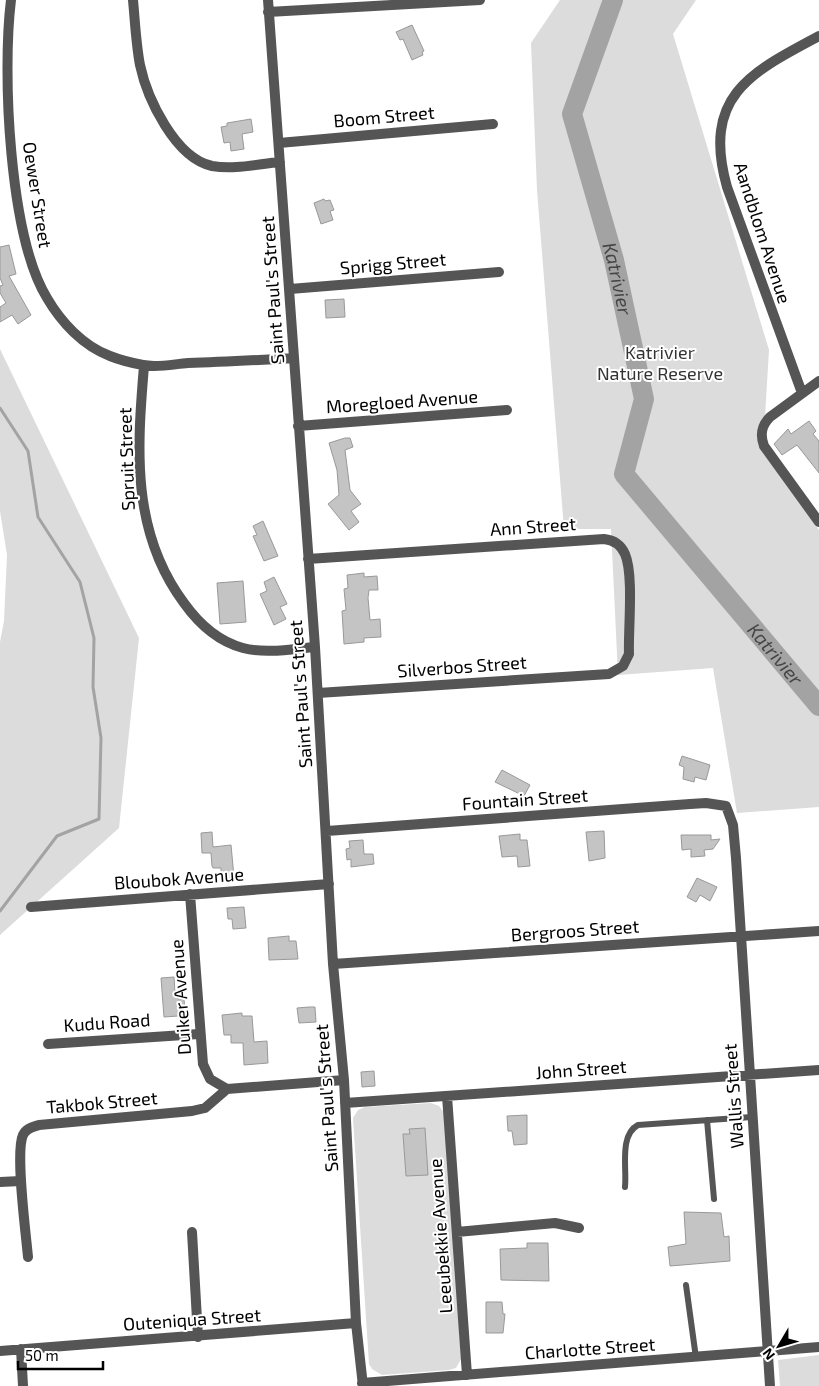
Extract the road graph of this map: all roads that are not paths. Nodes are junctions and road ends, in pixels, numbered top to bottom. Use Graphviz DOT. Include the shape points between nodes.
graph roads {
  1 [pos="11,0"];
  2 [pos="133,0"];
  3 [pos="268,0"];
  4 [pos="480,0"];
  5 [pos="268,12"];
  6 [pos="819,36"];
  7 [pos="493,124"];
  8 [pos="278,143"];
  9 [pos="280,162"];
  10 [pos="499,272"];
  11 [pos="290,289"];
  12 [pos="294,358"];
  13 [pos="144,366"];
  14 [pos="819,380"];
  15 [pos="802,393"];
  16 [pos="507,410"];
  17 [pos="298,426"];
  18 [pos="819,522"];
  19 [pos="308,559"];
  20 [pos="315,647"];
  21 [pos="610,674"];
  22 [pos="318,693"];
  23 [pos="726,806"];
  24 [pos="327,831"];
  25 [pos="329,884"];
  26 [pos="190,894"];
  27 [pos="32,907"];
  28 [pos="819,931"];
  29 [pos="741,936"];
  30 [pos="333,964"];
  31 [pos="199,1034"];
  32 [pos="48,1044"];
  33 [pos="819,1070"];
  34 [pos="749,1075"];
  35 [pos="344,1080"];
  36 [pos="227,1088"];
  37 [pos="447,1096"];
  38 [pos="345,1103"];
  39 [pos="752,1117"];
  40 [pos="707,1120"];
  41 [pos="21,1181"];
  42 [pos="0,1182"];
  43 [pos="626,1187"];
  44 [pos="714,1199"];
  45 [pos="579,1228"];
  46 [pos="192,1232"];
  47 [pos="457,1232"];
  48 [pos="28,1257"];
  49 [pos="686,1285"];
  50 [pos="356,1323"];
  51 [pos="198,1337"];
  52 [pos="819,1347"];
  53 [pos="21,1349"];
  54 [pos="0,1351"];
  55 [pos="768,1352"];
  56 [pos="696,1358"];
  57 [pos="467,1375"];
  58 [pos="362,1384"];
  59 [pos="22,1386"];
  60 [pos="770,1386"];
  1 -- 13 [label="street, Oewer Street" via="8,64 13,164 22,225 38,279 59,316 92,348"];
  2 -- 9 [label="street" via="142,74 180,147 194,159 217,166"];
  3 -- 5 [label="street, Saint Paul's Street"];
  4 -- 5 [label="street"];
  5 -- 8 [label="street, Saint Paul's Street"];
  6 -- 15 [label="street, Aandblom Avenue" via="775,59 741,85 726,110 720,146 727,187"];
  7 -- 8 [label="street, Boom Street"];
  8 -- 9 [label="street, Saint Paul's Street"];
  9 -- 11 [label="street, Saint Paul's Street"];
  10 -- 11 [label="street, Sprigg Street"];
  11 -- 12 [label="street, Saint Paul's Street"];
  12 -- 13 [label="street, Oewer Street"];
  12 -- 17 [label="street, Saint Paul's Street"];
  13 -- 20 [label="street, Spruit Street" via="139,440 144,507 154,550 175,592 197,621 235,646 261,651"];
  14 -- 15 [label="street"];
  15 -- 18 [label="street" via="766,421 761,437 764,446"];
  16 -- 17 [label="street, Moregloed Avenue"];
  17 -- 19 [label="street, Saint Paul's Street"];
  19 -- 20 [label="street, Saint Paul's Street"];
  19 -- 21 [label="street, Ann Street" via="578,540 613,541 624,552 627,563 628,654 623,666"];
  20 -- 22 [label="street, Saint Paul's Street"];
  21 -- 22 [label="street, Silverbos Street"];
  22 -- 24 [label="street, Saint Paul's Street"];
  23 -- 24 [label="street, Fountain Street" via="690,804"];
  23 -- 29 [label="street, Wallis Street" via="733,825"];
  24 -- 25 [label="street, Saint Paul's Street"];
  25 -- 26 [label="street, Bloubok Avenue"];
  25 -- 30 [label="street, Saint Paul's Street"];
  26 -- 27 [label="street, Bloubok Avenue"];
  26 -- 31 [label="street, Duiker Avenue"];
  28 -- 29 [label="street, Bergroos Street"];
  29 -- 30 [label="street, Bergroos Street"];
  29 -- 34 [label="street, Wallis Street"];
  30 -- 35 [label="street, Saint Paul's Street"];
  31 -- 32 [label="street, Kudu Road"];
  31 -- 36 [label="street, Duiker Avenue" via="206,1074 215,1084"];
  33 -- 34 [label="street, John Street"];
  34 -- 37 [label="street, John Street"];
  34 -- 39 [label="street, Wallis Street"];
  35 -- 36 [label="street"];
  35 -- 38 [label="street, Saint Paul's Street"];
  36 -- 41 [label="street, Takbok Street" via="213,1103 192,1111 39,1125 28,1129 22,1139"];
  37 -- 38 [label="street, John Street"];
  37 -- 47 [label="street, Leeubekkie Avenue"];
  38 -- 50 [label="street, Saint Paul's Street"];
  39 -- 40 [label="lane"];
  39 -- 55 [label="street, Wallis Street"];
  40 -- 43 [label="lane" via="634,1127 627,1140"];
  40 -- 44 [label="lane"];
  41 -- 42 [label="street"];
  41 -- 48 [label="street, Takbok Street"];
  45 -- 47 [label="street" via="555,1223"];
  46 -- 51 [label="street"];
  47 -- 57 [label="street, Leeubekkie Avenue"];
  49 -- 56 [label="lane"];
  50 -- 51 [label="street, Outeniqua Street"];
  50 -- 58 [label="street, Saint Paul's Street"];
  51 -- 53 [label="street, Outeniqua Street"];
  52 -- 55 [label="street, Charlotte Street"];
  53 -- 54 [label="street, Outeniqua Street"];
  53 -- 59 [label="street"];
  55 -- 56 [label="street, Charlotte Street"];
  55 -- 60 [label="street, Wallis Street"];
  56 -- 57 [label="street, Charlotte Street"];
  57 -- 58 [label="street, Charlotte Street"];
}
